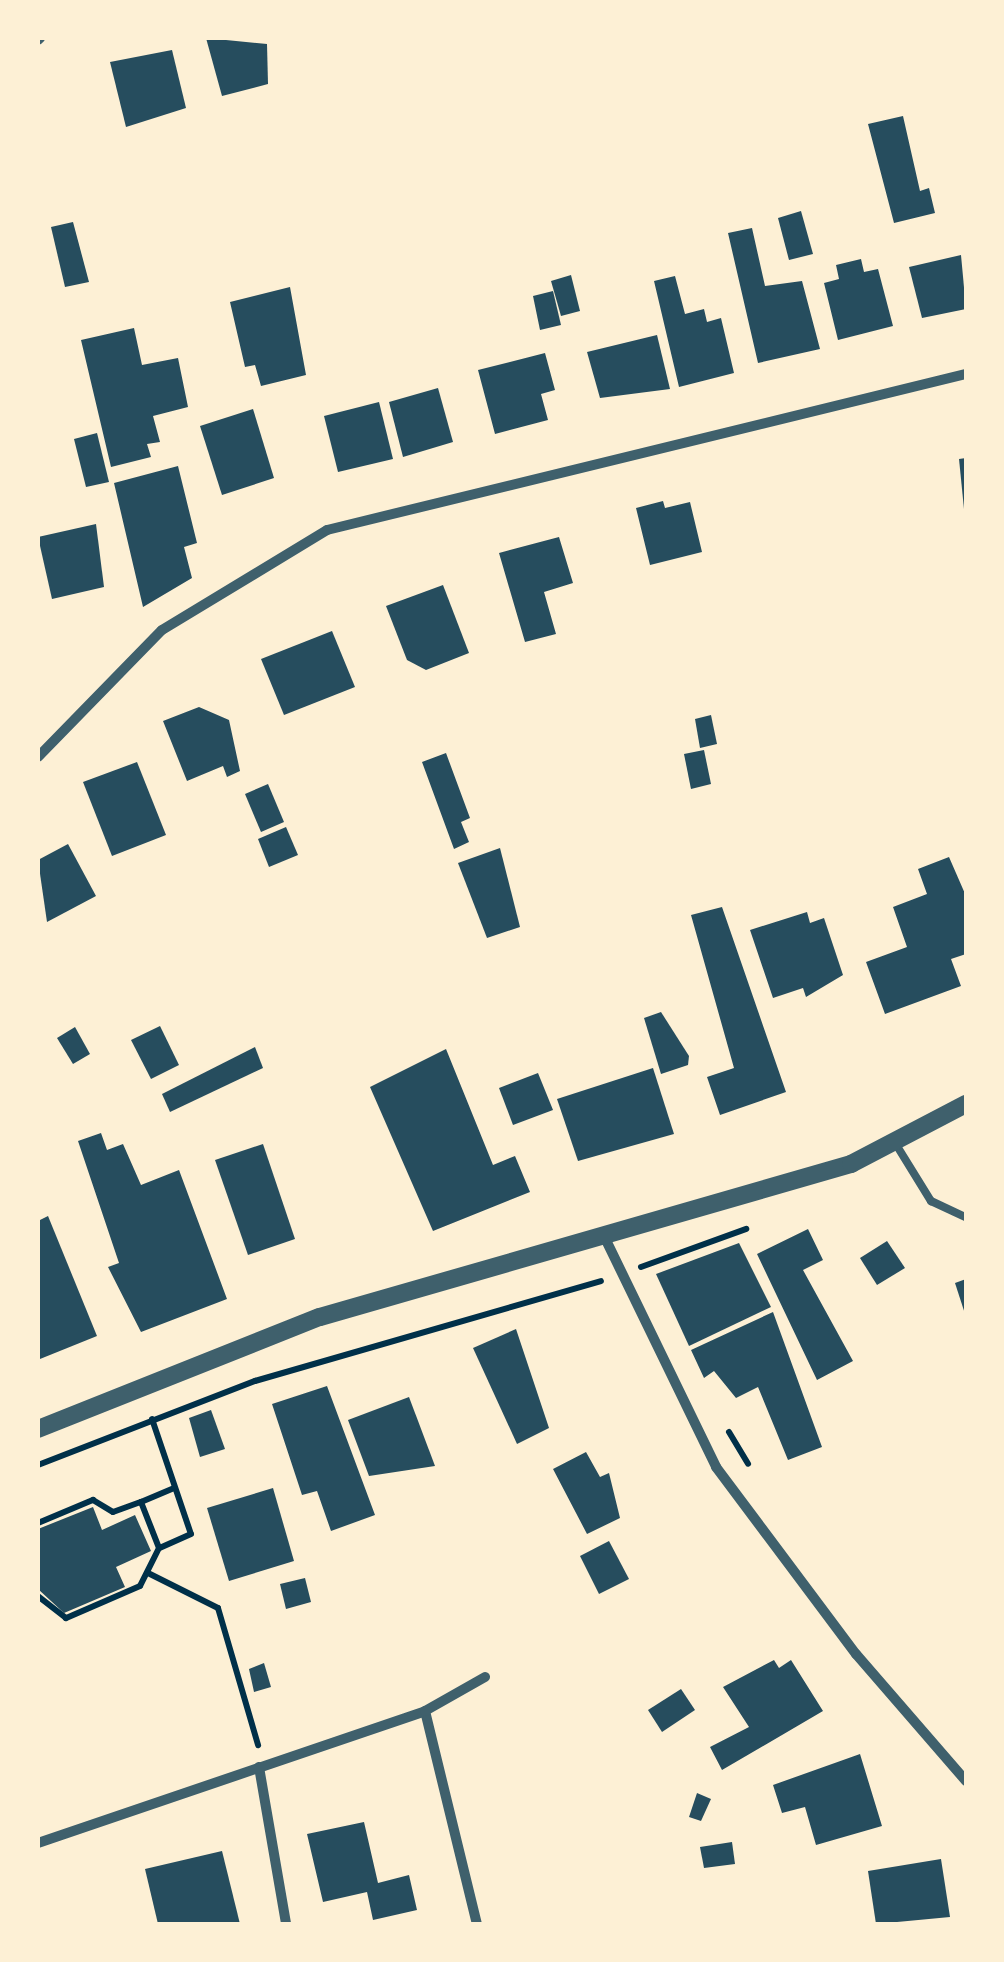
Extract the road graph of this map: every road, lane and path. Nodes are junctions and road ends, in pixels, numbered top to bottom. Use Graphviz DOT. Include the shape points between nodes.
graph roads {
  1 [pos="966,374"];
  2 [pos="38,757"];
  3 [pos="966,1104"];
  4 [pos="897,1146"];
  5 [pos="966,1217"];
  6 [pos="746,1229"];
  7 [pos="604,1236"];
  8 [pos="644,1266"];
  9 [pos="620,1275"];
  10 [pos="653,1283"];
  11 [pos="722,1418"];
  12 [pos="152,1419"];
  13 [pos="38,1429"];
  14 [pos="38,1465"];
  15 [pos="758,1482"];
  16 [pos="174,1488"];
  17 [pos="141,1502"];
  18 [pos="38,1524"];
  19 [pos="159,1548"];
  20 [pos="150,1574"];
  21 [pos="38,1596"];
  22 [pos="485,1677"];
  23 [pos="425,1711"];
  24 [pos="262,1766"];
  25 [pos="966,1782"];
  26 [pos="38,1843"];
  27 [pos="286,1924"];
  28 [pos="476,1924"];
  1 -- 2 [label="street" via="327,530 162,630"];
  3 -- 4 [label="street"];
  4 -- 5 [label="lane" via="931,1201"];
  4 -- 7 [label="street"];
  6 -- 8 [label="path"];
  7 -- 9 [label="street"];
  7 -- 13 [label="street" via="320,1317"];
  8 -- 9 [label="path"];
  8 -- 10 [label="path"];
  9 -- 12 [label="path"];
  9 -- 25 [label="street" via="716,1467 856,1654"];
  11 -- 15 [label="path"];
  12 -- 14 [label="path"];
  12 -- 16 [label="path"];
  16 -- 17 [label="path"];
  16 -- 19 [label="path" via="191,1534"];
  17 -- 18 [label="path" via="114,1512 93,1500"];
  17 -- 19 [label="path"];
  19 -- 20 [label="path"];
  20 -- 21 [label="path" via="66,1618"];
  20 -- 24 [label="path" via="218,1608"];
  22 -- 23 [label="street"];
  23 -- 24 [label="street"];
  23 -- 28 [label="street"];
  24 -- 26 [label="street"];
  24 -- 27 [label="street"];
}
